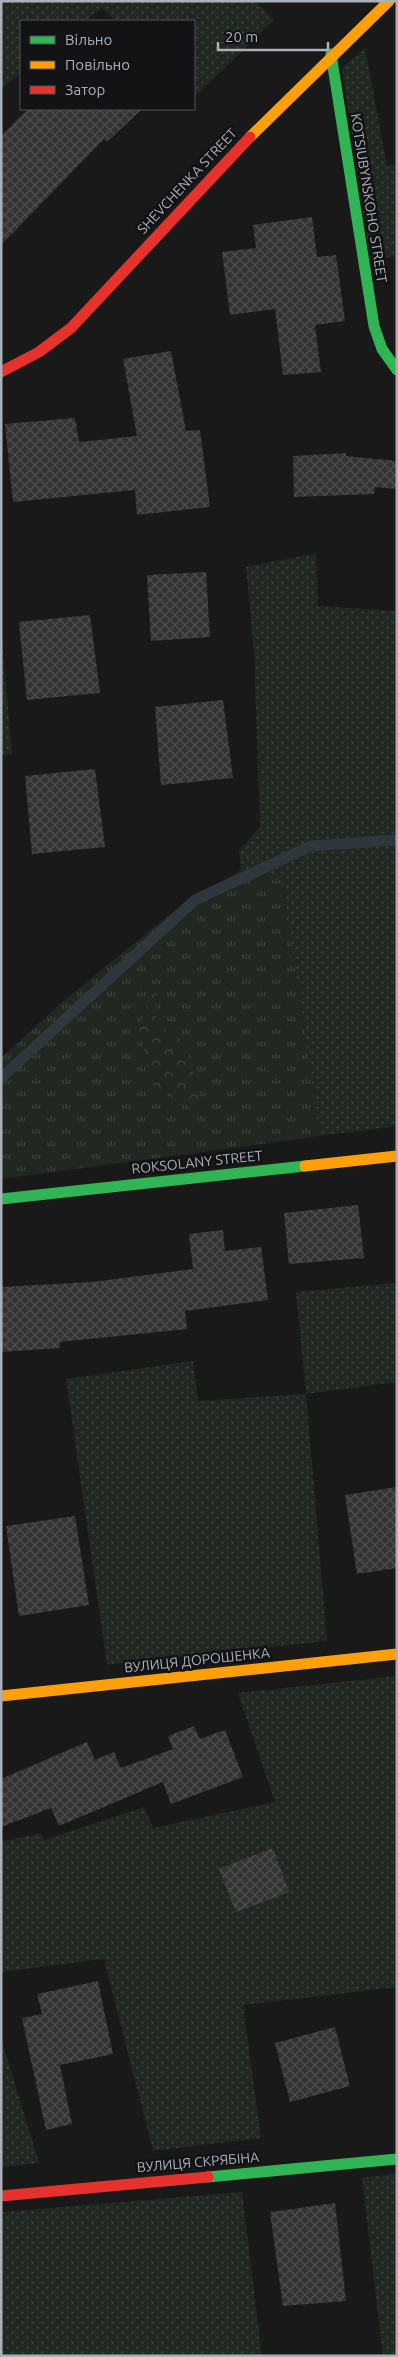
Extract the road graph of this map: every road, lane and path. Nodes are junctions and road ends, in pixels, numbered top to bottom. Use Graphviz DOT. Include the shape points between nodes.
graph roads {
  1 [pos="389,1"];
  2 [pos="331,54"];
  3 [pos="397,370"];
  4 [pos="1,372"];
  5 [pos="397,1156"];
  6 [pos="1,1199"];
  7 [pos="397,1654"];
  8 [pos="1,1696"];
  9 [pos="397,2159"];
  10 [pos="1,2196"];
  1 -- 2 [label="street, SHEVCHENKA STREET"];
  2 -- 3 [label="street, KOTSIUBYNSKOHO STREET" via="374,326 382,349"];
  2 -- 4 [label="street, SHEVCHENKA STREET" via="215,172 56,343"];
  5 -- 6 [label="street, ROKSOLANY STREET"];
  7 -- 8 [label="street, ВУЛИЦЯ ДОРОШЕНКА"];
  9 -- 10 [label="street, ВУЛИЦЯ СКРЯБІНА"];
}
